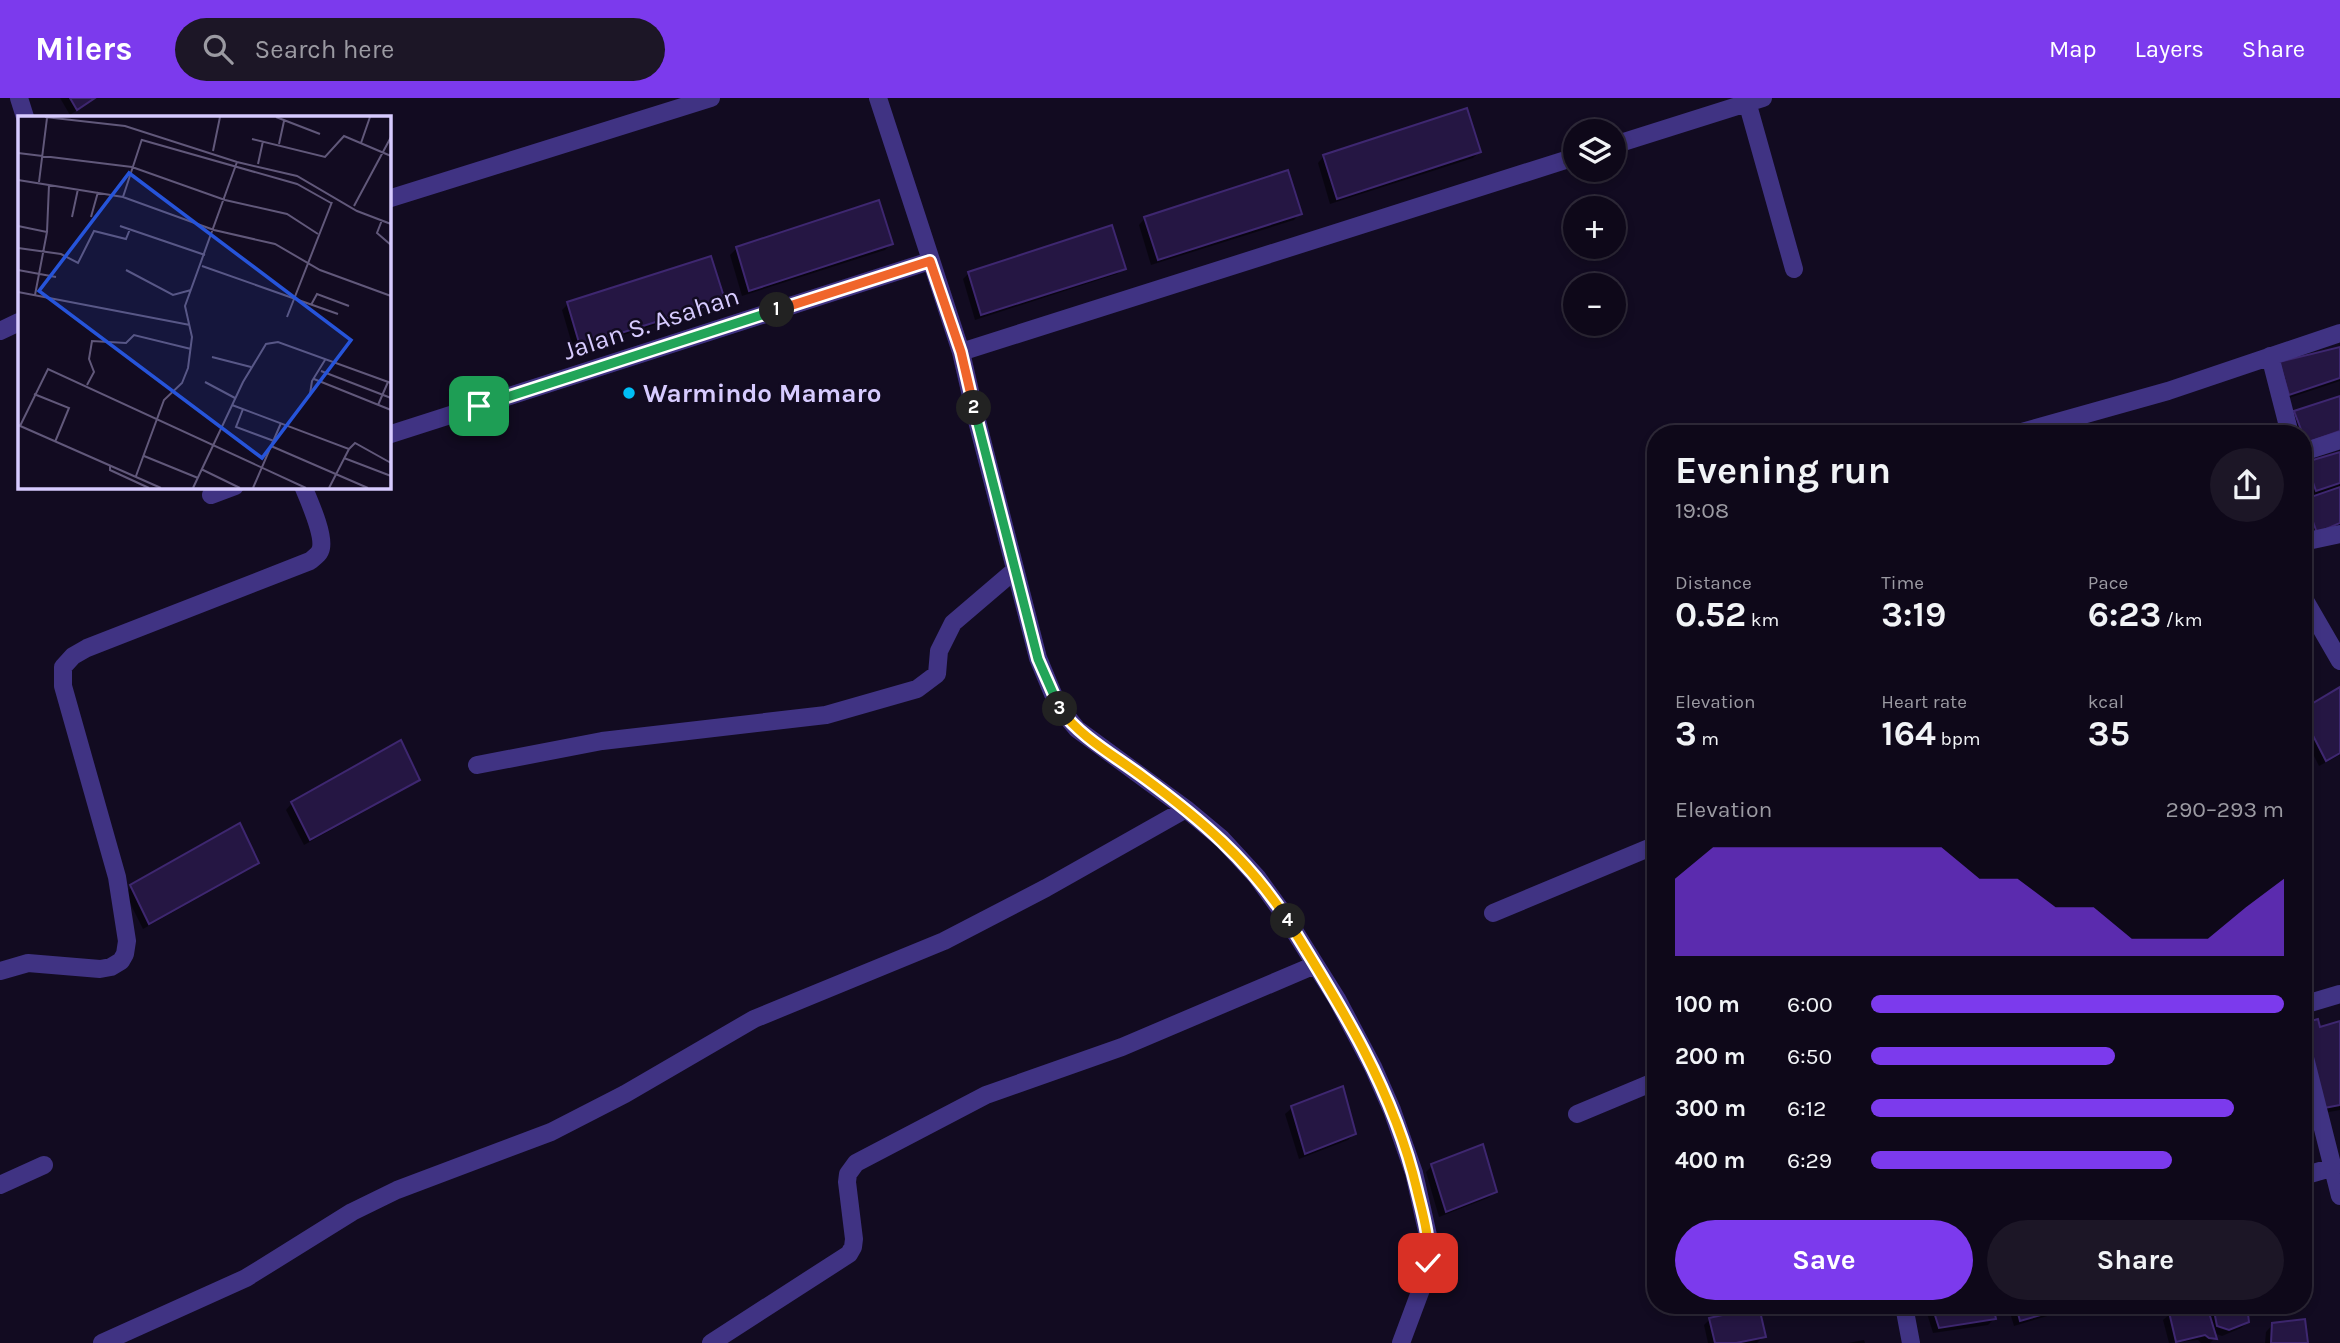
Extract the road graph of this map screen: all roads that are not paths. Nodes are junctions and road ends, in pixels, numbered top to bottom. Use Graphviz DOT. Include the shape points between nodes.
graph roads {
  1 [pos="19,98"];
  2 [pos="711,98"];
  3 [pos="878,98"];
  4 [pos="1752,99"];
  5 [pos="25,116"];
  6 [pos="1626,141"];
  7 [pos="1563,161"];
  8 [pos="390,198"];
  9 [pos="930,261"];
  10 [pos="1794,270"];
  11 [pos="18,322"];
  12 [pos="0,331"];
  13 [pos="2340,333"];
  14 [pos="961,352"];
  15 [pos="2270,356"];
  16 [pos="2047,425"];
  17 [pos="2288,425"];
  18 [pos="390,434"];
  19 [pos="2340,440"];
  20 [pos="2312,449"];
  21 [pos="230,488"];
  22 [pos="304,488"];
  23 [pos="211,495"];
  24 [pos="2340,534"];
  25 [pos="2312,540"];
  26 [pos="1014,570"];
  27 [pos="2312,612"];
  28 [pos="2340,660"];
  29 [pos="477,765"];
  30 [pos="1186,808"];
  31 [pos="1647,849"];
  32 [pos="1493,913"];
  33 [pos="1315,965"];
  34 [pos="0,971"];
  35 [pos="2340,994"];
  36 [pos="2312,1002"];
  37 [pos="2312,1084"];
  38 [pos="1647,1085"];
  39 [pos="1577,1114"];
  40 [pos="44,1166"];
  41 [pos="2334,1167"];
  42 [pos="2312,1173"];
  43 [pos="0,1185"];
  44 [pos="2340,1196"];
  45 [pos="1906,1314"];
  46 [pos="102,1343"];
  47 [pos="711,1343"];
  48 [pos="1401,1343"];
  49 [pos="1911,1343"];
  1 -- 5 [label="street"];
  2 -- 8 [label="street"];
  3 -- 9 [label="street"];
  4 -- 6 [label="street"];
  4 -- 10 [label="street"];
  7 -- 14 [label="street"];
  9 -- 14 [label="street"];
  9 -- 18 [label="street, Jalan S. Asahan"];
  11 -- 12 [label="street"];
  13 -- 15 [label="street"];
  14 -- 26 [label="street"];
  15 -- 16 [label="street"];
  15 -- 17 [label="street"];
  19 -- 20 [label="street"];
  21 -- 23 [label="street"];
  22 -- 34 [label="street" via="321,541 318,555 87,648 63,667 63,686 117,877 125,954 111,967 100,969 28,963"];
  24 -- 25 [label="street"];
  26 -- 29 [label="street" via="953,623 939,651 937,674 917,690 826,715 602,741"];
  26 -- 30 [label="street" via="1038,659 1058,706 1077,729"];
  27 -- 28 [label="street"];
  30 -- 33 [label="street" via="1257,877"];
  30 -- 46 [label="street" via="944,941 754,1019 563,1126 397,1190 352,1212 246,1278"];
  31 -- 32 [label="street"];
  33 -- 47 [label="street" via="1122,1047 986,1095 856,1163 847,1182 854,1239 849,1254"];
  33 -- 48 [label="street" via="1373,1066 1392,1110 1429,1240 1423,1284"];
  35 -- 36 [label="street"];
  37 -- 41 [label="street"];
  38 -- 39 [label="street"];
  40 -- 43 [label="street"];
  41 -- 42 [label="street"];
  41 -- 44 [label="street"];
  45 -- 49 [label="street"];
}
